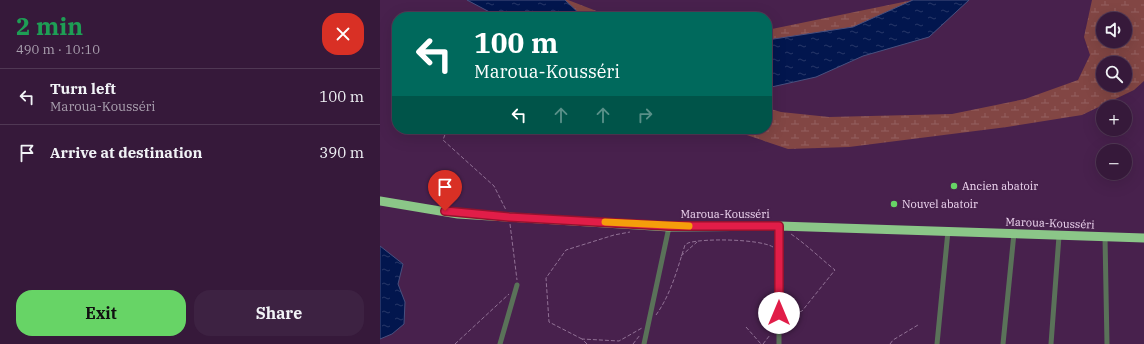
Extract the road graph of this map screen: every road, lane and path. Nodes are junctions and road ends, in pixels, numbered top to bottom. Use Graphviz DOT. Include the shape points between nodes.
graph roads {
  1 [pos="445,134"];
  2 [pos="380,202"];
  3 [pos="509,217"];
  4 [pos="669,226"];
  5 [pos="779,226"];
  6 [pos="948,231"];
  7 [pos="630,232"];
  8 [pos="791,234"];
  9 [pos="1014,234"];
  10 [pos="1059,236"];
  11 [pos="1105,237"];
  12 [pos="1144,238"];
  13 [pos="697,242"];
  14 [pos="779,250"];
  15 [pos="681,256"];
  16 [pos="517,285"];
  17 [pos="786,304"];
  18 [pos="648,324"];
  19 [pos="918,324"];
  20 [pos="746,327"];
  21 [pos="641,334"];
  22 [pos="770,335"];
  23 [pos="582,339"];
  24 [pos="455,344"];
  25 [pos="500,344"];
  26 [pos="587,344"];
  27 [pos="633,344"];
  28 [pos="644,344"];
  29 [pos="762,344"];
  30 [pos="779,344"];
  31 [pos="890,344"];
  32 [pos="937,344"];
  33 [pos="1002,344"];
  34 [pos="1051,344"];
  35 [pos="1107,344"];
  1 -- 3 [label="path" via="443,140 494,186"];
  2 -- 3 [label="highway, Maroua-Kousséri" via="458,214"];
  3 -- 4 [label="highway, Maroua-Kousséri"];
  3 -- 16 [label="path"];
  4 -- 5 [label="highway, Maroua-Kousséri"];
  4 -- 18 [label="street"];
  5 -- 6 [label="highway, Maroua-Kousséri"];
  5 -- 14 [label="street"];
  6 -- 9 [label="highway, Maroua-Kousséri"];
  6 -- 32 [label="street"];
  7 -- 23 [label="path" via="566,250 546,278 549,322"];
  8 -- 17 [label="path" via="808,245 835,270 802,311 796,313 789,310"];
  9 -- 10 [label="highway, Maroua-Kousséri"];
  9 -- 33 [label="street"];
  10 -- 11 [label="highway, Maroua-Kousséri"];
  10 -- 34 [label="street"];
  11 -- 12 [label="highway, Maroua-Kousséri"];
  11 -- 35 [label="street"];
  13 -- 14 [label="path" via="767,243"];
  13 -- 15 [label="path"];
  13 -- 15 [label="path" via="684,245"];
  14 -- 30 [label="street"];
  15 -- 18 [label="path" via="667,299"];
  16 -- 24 [label="path" via="498,306"];
  16 -- 25 [label="street"];
  18 -- 23 [label="path" via="619,341"];
  18 -- 28 [label="street"];
  19 -- 31 [label="path"];
  20 -- 29 [label="path"];
  21 -- 27 [label="path"];
  22 -- 29 [label="path"];
  23 -- 26 [label="path"];
}
